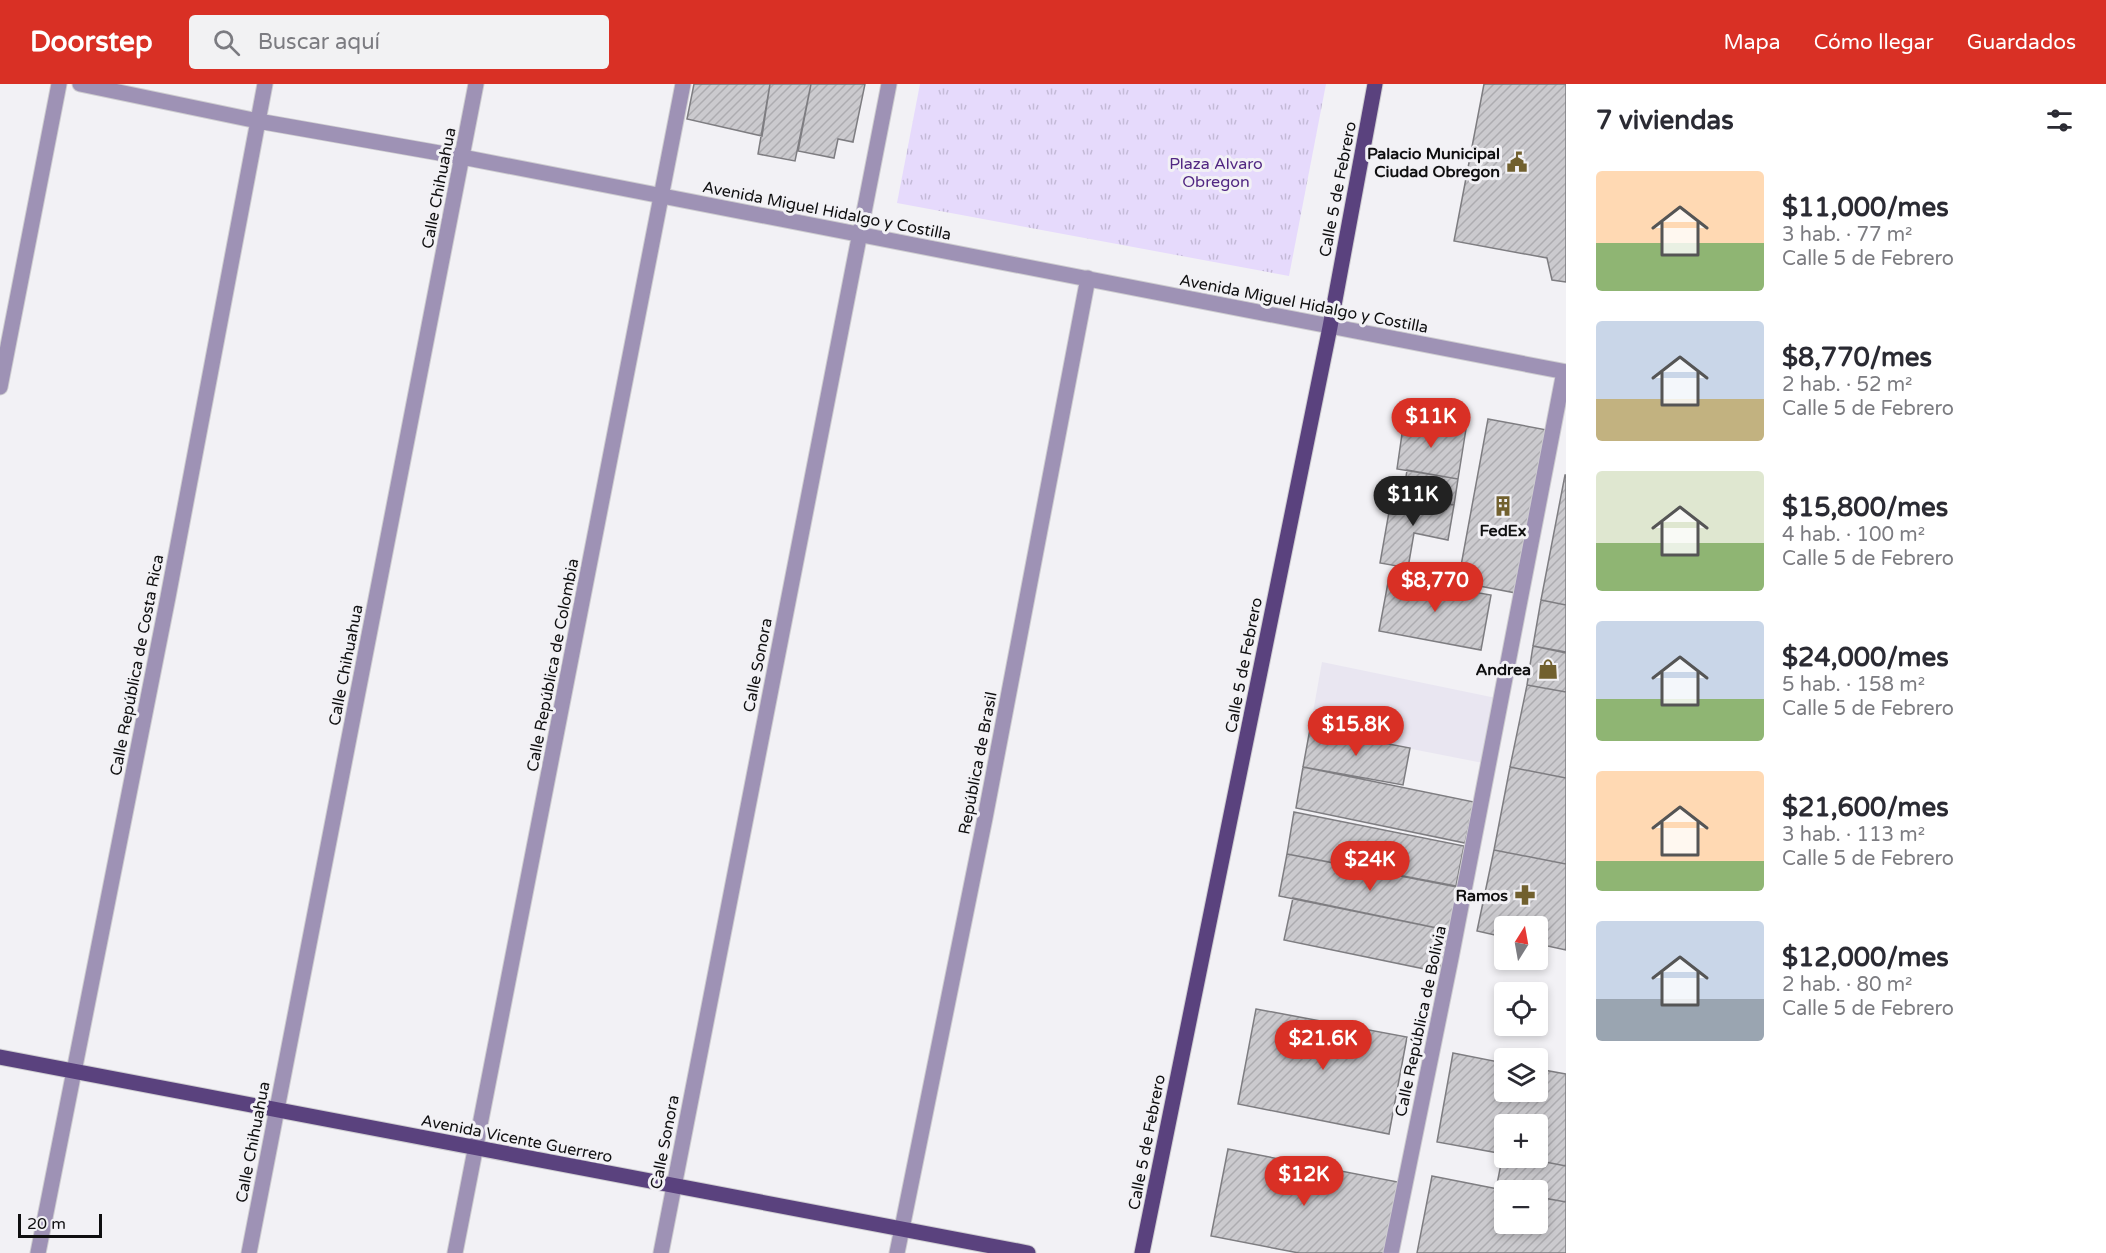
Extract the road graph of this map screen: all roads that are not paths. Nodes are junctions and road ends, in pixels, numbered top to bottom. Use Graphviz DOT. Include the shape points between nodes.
graph roads {
  1 [pos="59,84"];
  2 [pos="80,84"];
  3 [pos="266,84"];
  4 [pos="476,84"];
  5 [pos="682,84"];
  6 [pos="889,84"];
  7 [pos="1375,84"];
  8 [pos="258,121"];
  9 [pos="462,157"];
  10 [pos="660,196"];
  11 [pos="858,234"];
  12 [pos="1088,278"];
  13 [pos="1330,327"];
  14 [pos="1565,372"];
  15 [pos="0,387"];
  16 [pos="0,1057"];
  17 [pos="75,1071"];
  18 [pos="277,1110"];
  19 [pos="476,1149"];
  20 [pos="674,1186"];
  21 [pos="902,1228"];
  22 [pos="38,1253"];
  23 [pos="249,1253"];
  24 [pos="456,1253"];
  25 [pos="661,1253"];
  26 [pos="897,1253"];
  27 [pos="1028,1253"];
  28 [pos="1142,1253"];
  29 [pos="1391,1253"];
  1 -- 15 [label="street"];
  2 -- 8 [label="street, Avenida Miguel Hidalgo y Costilla"];
  3 -- 8 [label="street, Calle República de Costa Rica"];
  4 -- 9 [label="street, Calle Chihuahua"];
  5 -- 10 [label="street, Calle República de Colombia"];
  6 -- 11 [label="street, Calle Sonora"];
  7 -- 13 [label="main road, Calle 5 de Febrero"];
  8 -- 9 [label="street, Avenida Miguel Hidalgo y Costilla"];
  8 -- 17 [label="street, Calle República de Costa Rica"];
  9 -- 10 [label="street, Avenida Miguel Hidalgo y Costilla"];
  9 -- 18 [label="street, Calle Chihuahua"];
  10 -- 11 [label="street, Avenida Miguel Hidalgo y Costilla"];
  10 -- 19 [label="street, Calle República de Colombia"];
  11 -- 12 [label="street, Avenida Miguel Hidalgo y Costilla"];
  11 -- 20 [label="street, Calle Sonora"];
  12 -- 13 [label="street, Avenida Miguel Hidalgo y Costilla"];
  12 -- 21 [label="street, República de Brasil"];
  13 -- 14 [label="street, Avenida Miguel Hidalgo y Costilla"];
  13 -- 28 [label="main road, Calle 5 de Febrero"];
  14 -- 29 [label="street, Calle República de Bolivia"];
  16 -- 17 [label="main road, Avenida Vicente Guerrero"];
  17 -- 18 [label="main road, Avenida Vicente Guerrero"];
  17 -- 22 [label="street, Calle República de Costa Rica"];
  18 -- 19 [label="main road, Avenida Vicente Guerrero"];
  18 -- 23 [label="street, Calle Chihuahua"];
  19 -- 20 [label="main road, Avenida Vicente Guerrero"];
  19 -- 24 [label="street, Calle República de Colombia"];
  20 -- 21 [label="main road, Avenida Vicente Guerrero"];
  20 -- 25 [label="street, Calle Sonora"];
  21 -- 26 [label="street, República de Brasil"];
  21 -- 27 [label="main road, Avenida Vicente Guerrero"];
}
